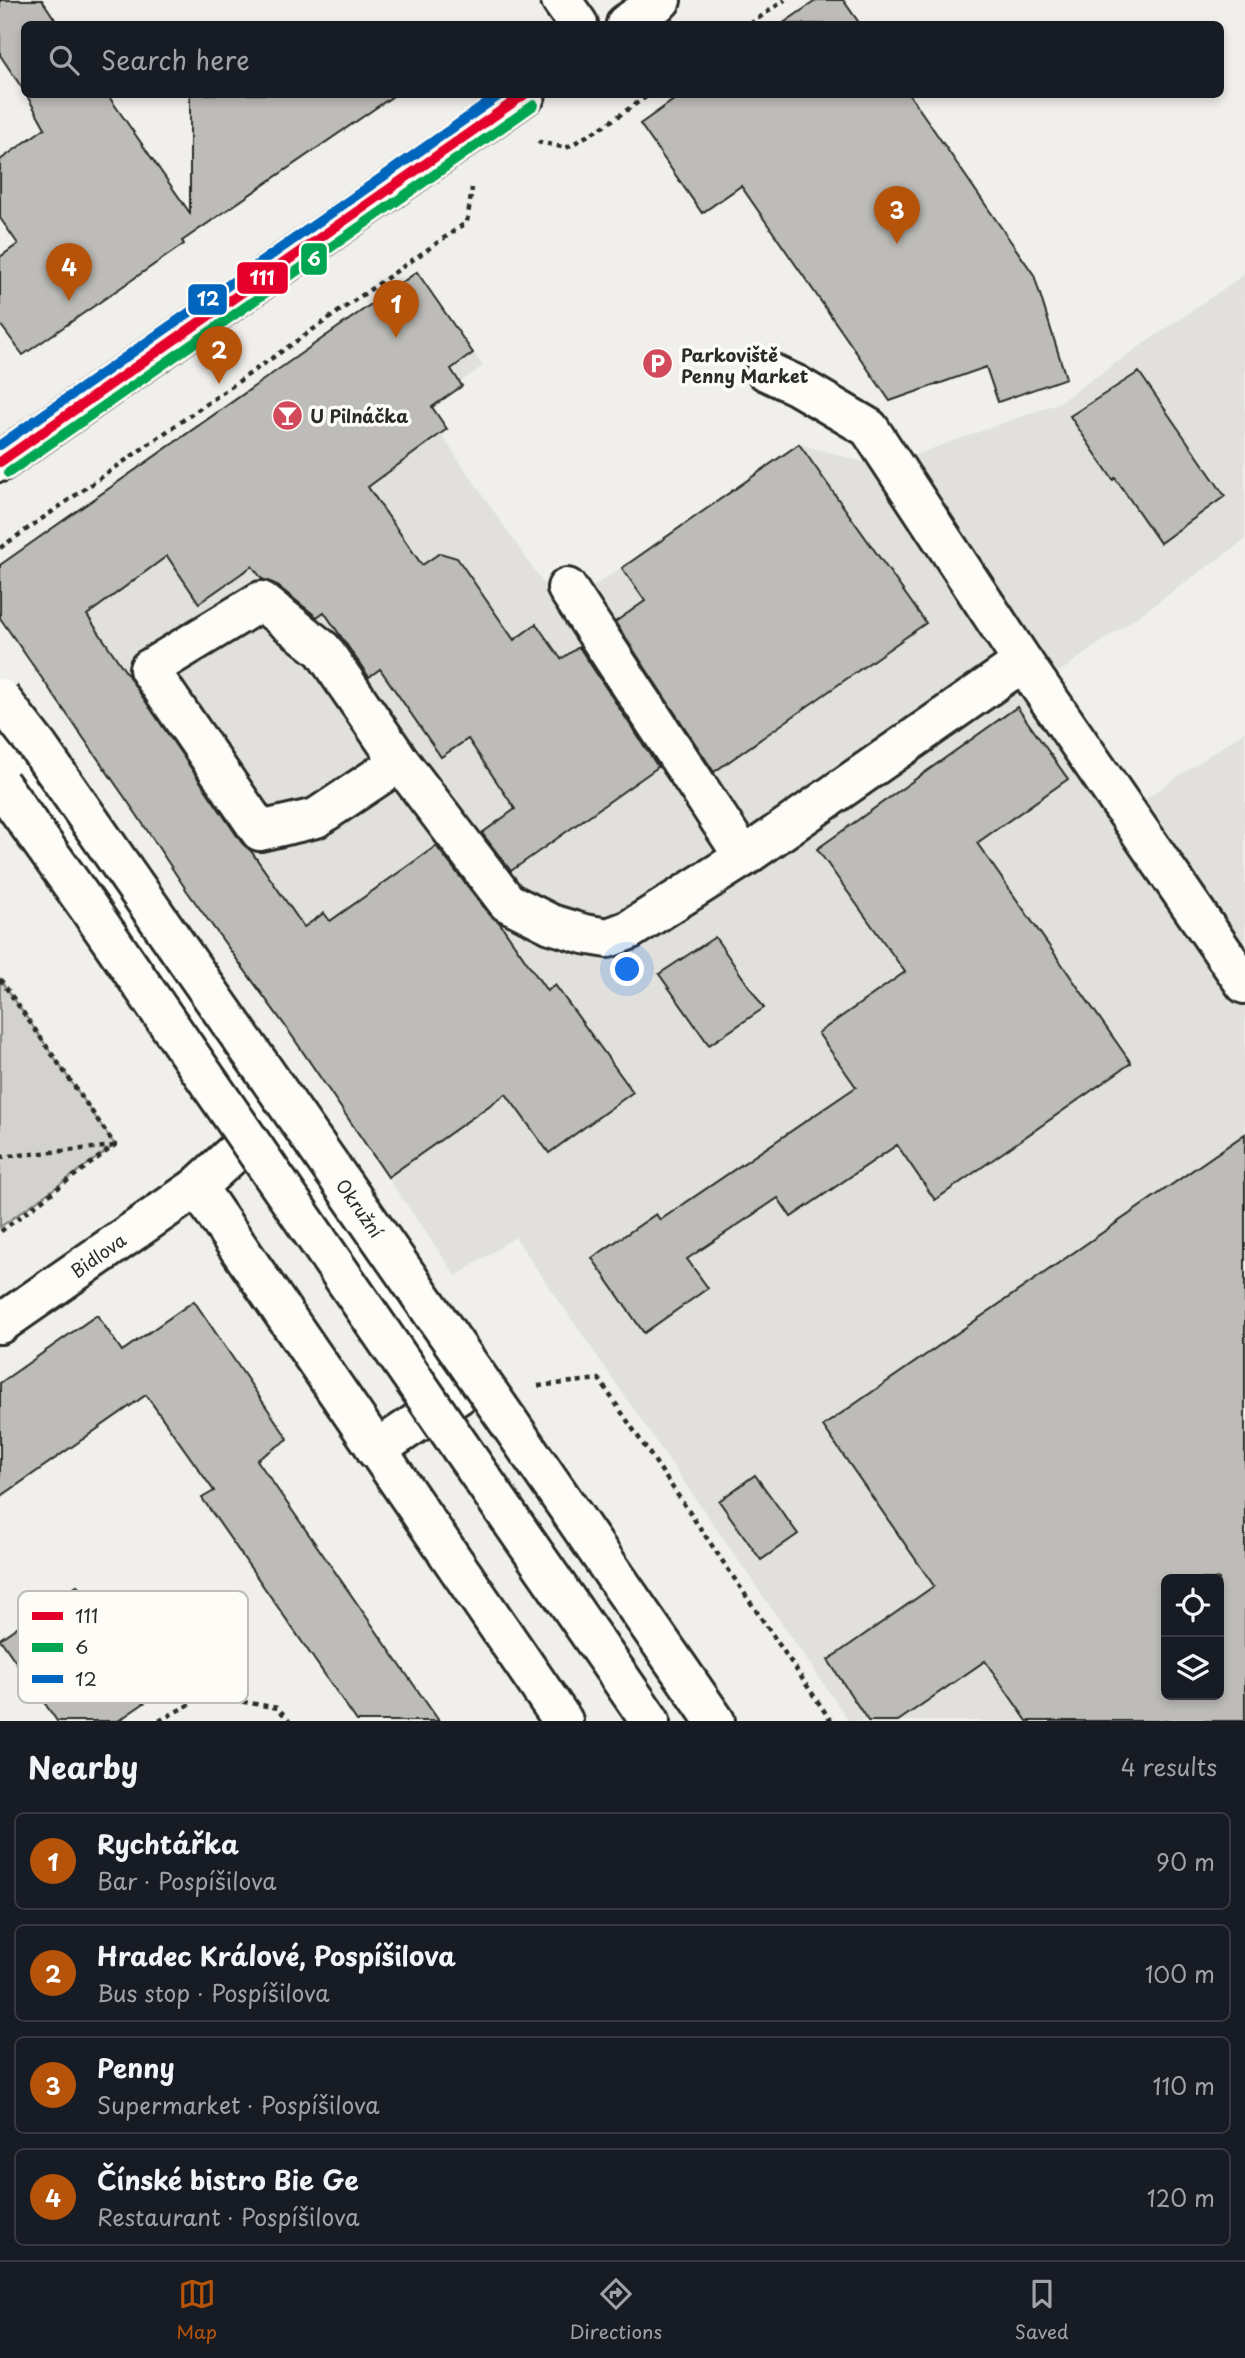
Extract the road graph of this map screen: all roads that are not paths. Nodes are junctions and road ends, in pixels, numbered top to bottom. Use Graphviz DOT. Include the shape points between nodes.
graph roads {
  1 [pos="561,0"];
  2 [pos="661,0"];
  3 [pos="576,21"];
  4 [pos="630,21"];
  5 [pos="520,98"];
  6 [pos="766,371"];
  7 [pos="0,462"];
  8 [pos="567,588"];
  9 [pos="1023,662"];
  10 [pos="0,698"];
  11 [pos="0,742"];
  12 [pos="400,762"];
  13 [pos="0,784"];
  14 [pos="744,857"];
  15 [pos="1245,984"];
  16 [pos="270,1121"];
  17 [pos="197,1187"];
  18 [pos="0,1324"];
  19 [pos="376,1450"];
  20 [pos="563,1721"];
  21 [pos="650,1721"];
  22 [pos="715,1721"];
  1 -- 3 [label="main road"];
  2 -- 4 [label="main road"];
  5 -- 7 [label="main road"];
  6 -- 9 [label="main road" via="869,428"];
  8 -- 14 [label="main road"];
  9 -- 14 [label="main road"];
  9 -- 15 [label="main road"];
  10 -- 22 [label="main road, Okružní, bridge"];
  11 -- 16 [label="main road"];
  12 -- 12 [label="main road" via="316,818 260,831 149,669 261,601 323,650"];
  12 -- 14 [label="main road" via="507,902 584,934 608,938 629,930"];
  13 -- 21 [label="main road, bridge"];
  16 -- 17 [label="main road, Bidlova"];
  16 -- 19 [label="main road" via="458,1395"];
  17 -- 18 [label="main road, Bidlova"];
  17 -- 19 [label="main road"];
  19 -- 20 [label="main road"];
}
